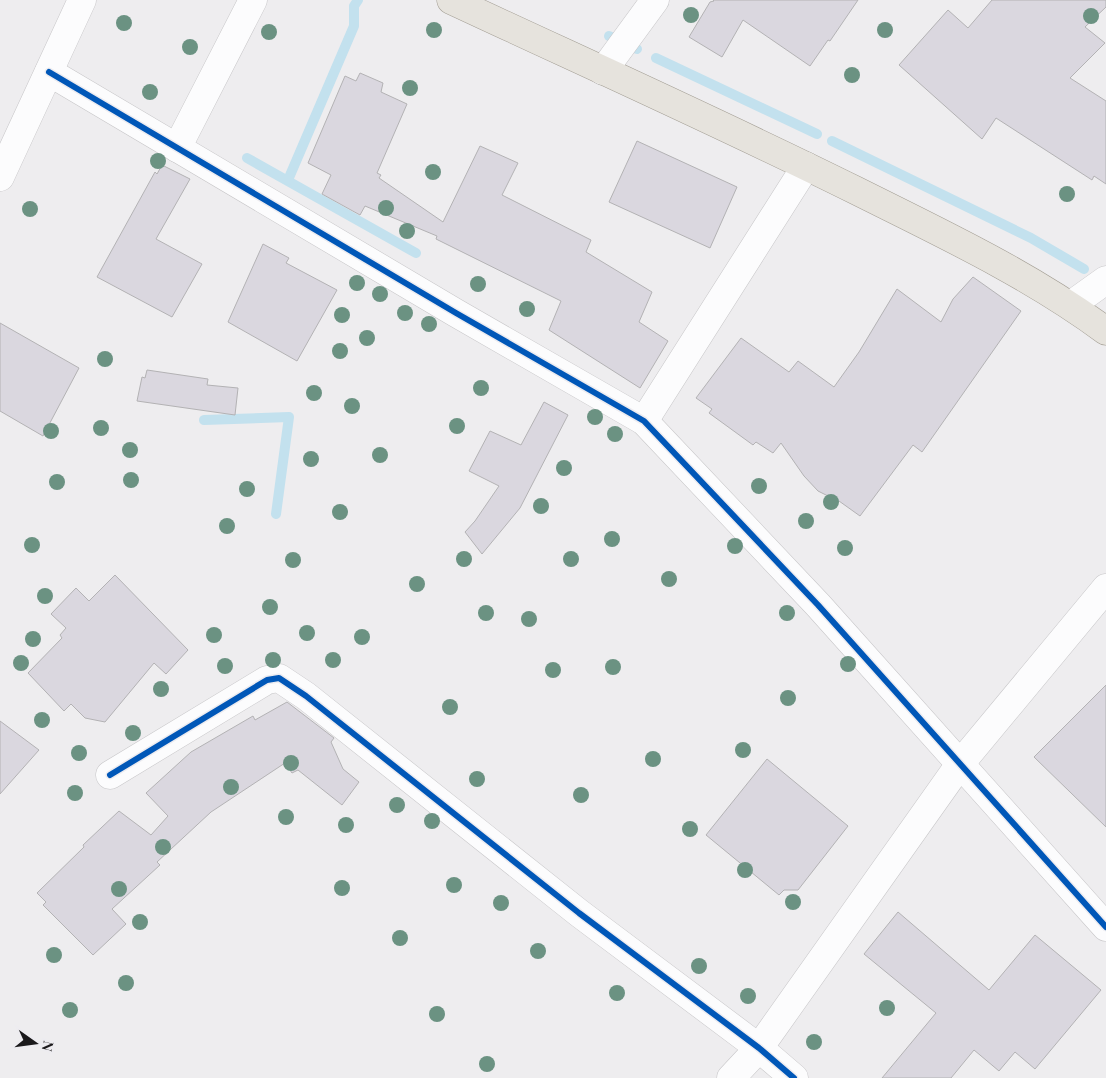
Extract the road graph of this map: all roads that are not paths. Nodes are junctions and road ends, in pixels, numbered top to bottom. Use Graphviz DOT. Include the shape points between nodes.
graph roads {
  1 [pos="82,0"];
  2 [pos="252,0"];
  3 [pos="451,0"];
  4 [pos="655,0"];
  5 [pos="603,71"];
  6 [pos="49,72"];
  7 [pos="176,148"];
  8 [pos="806,166"];
  9 [pos="0,177"];
  10 [pos="1106,280"];
  11 [pos="1071,305"];
  12 [pos="1106,331"];
  13 [pos="644,421"];
  14 [pos="1106,588"];
  15 [pos="960,764"];
  16 [pos="110,775"];
  17 [pos="1106,927"];
  18 [pos="759,1048"];
  19 [pos="731,1078"];
  20 [pos="794,1078"];
  1 -- 6 [label="street"];
  2 -- 7 [label="street"];
  3 -- 5 [label="main road"];
  4 -- 5 [label="street"];
  5 -- 8 [label="main road"];
  6 -- 7 [label="street"];
  6 -- 9 [label="street"];
  7 -- 13 [label="street"];
  8 -- 11 [label="main road" via="951,238"];
  8 -- 13 [label="street"];
  10 -- 11 [label="street"];
  11 -- 12 [label="main road"];
  13 -- 15 [label="street" via="818,605"];
  14 -- 15 [label="street"];
  15 -- 17 [label="street"];
  15 -- 18 [label="street"];
  16 -- 18 [label="street" via="267,680 279,678"];
  18 -- 19 [label="street"];
  18 -- 20 [label="street"];
}
